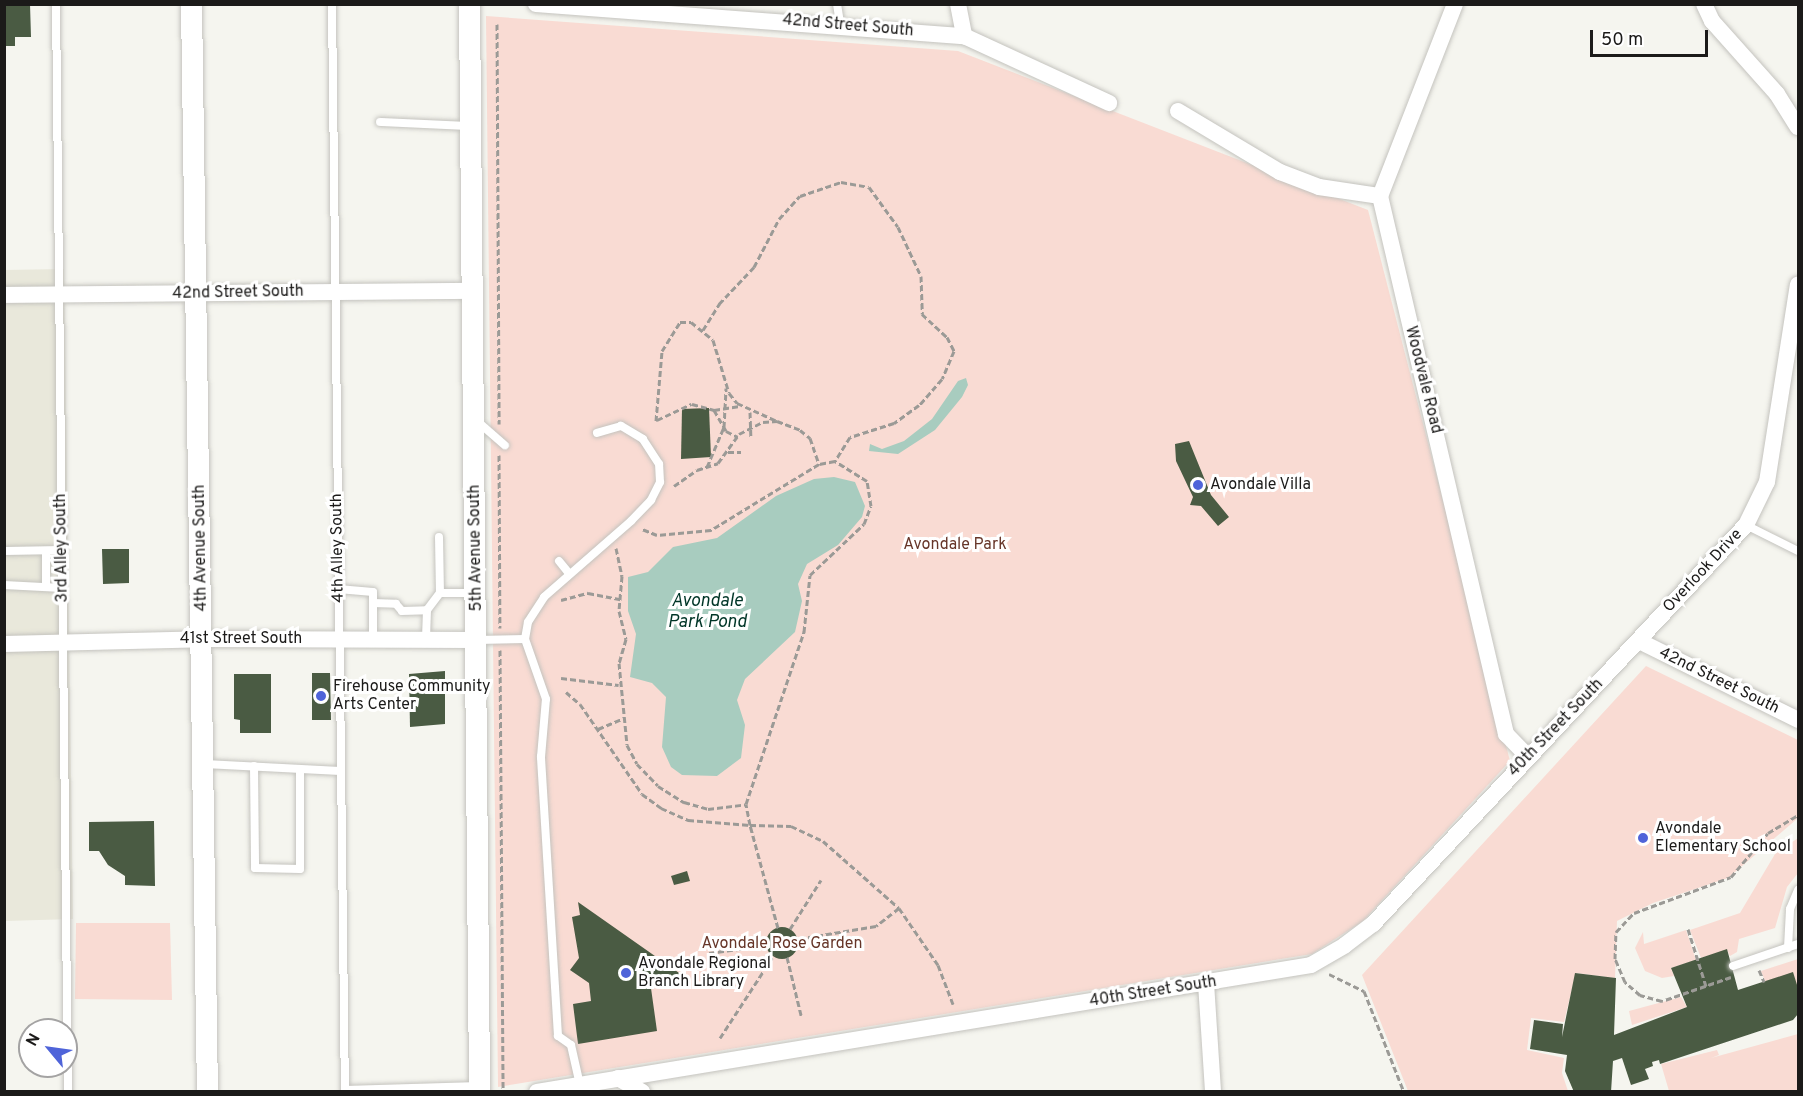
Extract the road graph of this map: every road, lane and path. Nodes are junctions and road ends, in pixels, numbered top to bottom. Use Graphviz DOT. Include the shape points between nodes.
graph roads {
  1 [pos="56,4"];
  2 [pos="191,4"];
  3 [pos="333,4"];
  4 [pos="469,4"];
  5 [pos="536,4"];
  6 [pos="837,4"];
  7 [pos="958,4"];
  8 [pos="1455,4"];
  9 [pos="1704,4"];
  10 [pos="596,7"];
  11 [pos="718,10"];
  12 [pos="497,24"];
  13 [pos="840,24"];
  14 [pos="964,36"];
  15 [pos="1109,103"];
  16 [pos="1178,111"];
  17 [pos="380,122"];
  18 [pos="472,126"];
  19 [pos="1798,127"];
  20 [pos="1380,196"];
  21 [pos="1798,284"];
  22 [pos="334,291"];
  23 [pos="472,291"];
  24 [pos="59,294"];
  25 [pos="195,294"];
  26 [pos="4,295"];
  27 [pos="703,330"];
  28 [pos="726,384"];
  29 [pos="741,406"];
  30 [pos="714,410"];
  31 [pos="726,410"];
  32 [pos="750,412"];
  33 [pos="474,419"];
  34 [pos="777,421"];
  35 [pos="724,427"];
  36 [pos="750,428"];
  37 [pos="597,433"];
  38 [pos="738,436"];
  39 [pos="751,438"];
  40 [pos="502,443"];
  41 [pos="728,452"];
  42 [pos="741,452"];
  43 [pos="835,461"];
  44 [pos="819,464"];
  45 [pos="707,466"];
  46 [pos="674,486"];
  47 [pos="1746,525"];
  48 [pos="642,529"];
  49 [pos="439,537"];
  50 [pos="616,548"];
  51 [pos="62,550"];
  52 [pos="4,551"];
  53 [pos="46,551"];
  54 [pos="1798,551"];
  55 [pos="559,561"];
  56 [pos="568,572"];
  57 [pos="24,576"];
  58 [pos="5,582"];
  59 [pos="24,586"];
  60 [pos="46,587"];
  61 [pos="62,588"];
  62 [pos="338,590"];
  63 [pos="440,593"];
  64 [pos="476,593"];
  65 [pos="620,599"];
  66 [pos="373,603"];
  67 [pos="554,603"];
  68 [pos="427,610"];
  69 [pos="203,639"];
  70 [pos="339,639"];
  71 [pos="373,639"];
  72 [pos="426,639"];
  73 [pos="525,639"];
  74 [pos="477,640"];
  75 [pos="500,640"];
  76 [pos="1639,641"];
  77 [pos="4,644"];
  78 [pos="63,644"];
  79 [pos="561,678"];
  80 [pos="619,685"];
  81 [pos="566,692"];
  82 [pos="624,718"];
  83 [pos="1798,720"];
  84 [pos="598,729"];
  85 [pos="1528,757"];
  86 [pos="204,764"];
  87 [pos="254,766"];
  88 [pos="300,769"];
  89 [pos="341,771"];
  90 [pos="747,804"];
  91 [pos="1798,815"];
  92 [pos="750,825"];
  93 [pos="821,880"];
  94 [pos="1798,890"];
  95 [pos="899,908"];
  96 [pos="778,928"];
  97 [pos="790,929"];
  98 [pos="1688,929"];
  99 [pos="797,939"];
  100 [pos="1798,944"];
  101 [pos="767,945"];
  102 [pos="1788,948"];
  103 [pos="709,953"];
  104 [pos="774,955"];
  105 [pos="787,957"];
  106 [pos="1311,965"];
  107 [pos="1735,970"];
  108 [pos="1759,970"];
  109 [pos="1764,982"];
  110 [pos="1206,983"];
  111 [pos="1706,986"];
  112 [pos="953,1004"];
  113 [pos="801,1015"];
  114 [pos="720,1038"];
  115 [pos="580,1084"];
  116 [pos="618,1085"];
  117 [pos="479,1089"];
  118 [pos="345,1091"];
  119 [pos="68,1092"];
  120 [pos="207,1092"];
  121 [pos="502,1092"];
  122 [pos="537,1092"];
  123 [pos="642,1092"];
  124 [pos="1213,1092"];
  125 [pos="1404,1092"];
  1 -- 24 [label="lane, 3rd Alley South"];
  2 -- 25 [label="street, 4th Avenue South"];
  3 -- 22 [label="lane, 4th Alley South"];
  4 -- 18 [label="street, 5th Avenue South"];
  5 -- 10 [label="street, 42nd Street South"];
  6 -- 13 [label="lane"];
  7 -- 14 [label="street"];
  8 -- 20 [label="street"];
  9 -- 19 [label="street" via="1712,21 1777,94"];
  10 -- 11 [label="street, 42nd Street South"];
  11 -- 13 [label="street, 42nd Street South"];
  12 -- 40 [label="path"];
  13 -- 14 [label="street, 42nd Street South"];
  14 -- 15 [label="street, 42nd Street South"];
  16 -- 20 [label="street" via="1280,172 1319,187"];
  17 -- 18 [label="lane"];
  18 -- 23 [label="street, 5th Avenue South"];
  20 -- 85 [label="street, Woodvale Road" via="1506,734"];
  21 -- 47 [label="street, Overlook Drive" via="1767,482"];
  22 -- 23 [label="street, 42nd Street South"];
  22 -- 25 [label="street, 42nd Street South"];
  22 -- 62 [label="lane, 4th Alley South"];
  23 -- 33 [label="street, 5th Avenue South"];
  24 -- 25 [label="street, 42nd Street South"];
  24 -- 26 [label="street, 42nd Street South"];
  24 -- 51 [label="lane, 3rd Alley South"];
  25 -- 69 [label="street, 4th Avenue South"];
  27 -- 28 [label="path" via="713,340"];
  27 -- 30 [label="path" via="680,322 669,334 658,375 656,421 692,404"];
  27 -- 43 [label="path" via="719,304 754,267 779,219 800,196 841,182 869,187 892,218 921,276 922,314 947,337 954,351 942,379 919,405 902,419 850,437"];
  28 -- 29 [label="path"];
  28 -- 31 [label="path"];
  29 -- 31 [label="path"];
  29 -- 32 [label="path"];
  30 -- 31 [label="path"];
  30 -- 35 [label="path"];
  31 -- 35 [label="path"];
  32 -- 34 [label="path"];
  32 -- 36 [label="path"];
  33 -- 40 [label="lane"];
  33 -- 64 [label="street, 5th Avenue South"];
  34 -- 36 [label="path"];
  34 -- 44 [label="path" via="810,438"];
  35 -- 38 [label="path"];
  35 -- 45 [label="path"];
  36 -- 38 [label="path"];
  36 -- 39 [label="path"];
  37 -- 56 [label="lane" via="621,426 643,439 659,464 660,482 638,514"];
  38 -- 41 [label="path"];
  40 -- 75 [label="path"];
  41 -- 42 [label="path"];
  41 -- 45 [label="path"];
  43 -- 44 [label="path"];
  43 -- 90 [label="path" via="867,481 871,506 864,524 810,575 804,632"];
  44 -- 48 [label="path" via="711,530 657,535"];
  45 -- 46 [label="path"];
  47 -- 54 [label="lane"];
  47 -- 76 [label="street, Overlook Drive"];
  49 -- 63 [label="lane"];
  50 -- 65 [label="path"];
  51 -- 53 [label="lane"];
  51 -- 61 [label="lane, 3rd Alley South"];
  52 -- 53 [label="lane" via="23,555"];
  53 -- 60 [label="lane"];
  55 -- 56 [label="lane"];
  56 -- 73 [label="lane" via="534,609"];
  57 -- 59 [label="lane"];
  58 -- 59 [label="lane"];
  59 -- 60 [label="lane"];
  60 -- 61 [label="lane"];
  61 -- 78 [label="lane, 3rd Alley South"];
  62 -- 66 [label="lane" via="373,592"];
  62 -- 70 [label="lane, 4th Alley South"];
  63 -- 64 [label="lane"];
  63 -- 68 [label="lane"];
  64 -- 74 [label="street, 5th Avenue South"];
  65 -- 67 [label="path" via="588,593"];
  65 -- 80 [label="path" via="626,639 619,663"];
  66 -- 68 [label="lane" via="396,604 402,611"];
  66 -- 71 [label="lane"];
  68 -- 72 [label="lane"];
  69 -- 70 [label="street, 41st Street South"];
  69 -- 78 [label="street, 41st Street South"];
  69 -- 86 [label="street, 4th Avenue South"];
  70 -- 71 [label="street, 41st Street South"];
  70 -- 89 [label="lane, 4th Alley South"];
  71 -- 72 [label="street, 41st Street South"];
  72 -- 74 [label="street, 41st Street South"];
  73 -- 75 [label="lane"];
  73 -- 115 [label="lane" via="546,699 541,757 558,1036 571,1045"];
  74 -- 75 [label="lane"];
  74 -- 117 [label="street, 5th Avenue South"];
  75 -- 121 [label="path"];
  76 -- 83 [label="street, 42nd Street South"];
  76 -- 85 [label="street, 40th Street South"];
  77 -- 78 [label="street, 41st Street South"];
  78 -- 119 [label="lane, 3rd Alley South"];
  79 -- 80 [label="path"];
  80 -- 82 [label="path"];
  81 -- 84 [label="path"];
  82 -- 84 [label="path"];
  82 -- 90 [label="path" via="627,745 637,764 658,786 708,809"];
  84 -- 92 [label="path" via="642,794 661,807 688,820"];
  85 -- 106 [label="street, 40th Street South" via="1373,924"];
  86 -- 87 [label="lane"];
  86 -- 120 [label="street, 4th Avenue South"];
  87 -- 88 [label="lane"];
  87 -- 88 [label="lane" via="255,868 300,869"];
  88 -- 89 [label="lane"];
  89 -- 118 [label="lane, 4th Alley South"];
  90 -- 92 [label="path"];
  91 -- 111 [label="path" via="1768,833 1731,877 1634,913 1616,932 1616,959 1625,982 1640,995 1662,1000"];
  92 -- 95 [label="path" via="791,826 822,841"];
  92 -- 96 [label="path"];
  93 -- 97 [label="path"];
  94 -- 102 [label="lane" via="1790,909"];
  95 -- 99 [label="path" via="876,926"];
  95 -- 112 [label="path" via="934,959"];
  98 -- 111 [label="path"];
  100 -- 102 [label="lane"];
  101 -- 103 [label="path"];
  102 -- 107 [label="lane"];
  104 -- 114 [label="path"];
  105 -- 113 [label="path"];
  106 -- 110 [label="street, 40th Street South"];
  106 -- 125 [label="path" via="1364,991"];
  107 -- 111 [label="path"];
  108 -- 109 [label="path"];
  110 -- 116 [label="street, 40th Street South"];
  110 -- 124 [label="street"];
  115 -- 116 [label="street, 40th Street South"];
  115 -- 122 [label="street, 40th Street South"];
  116 -- 123 [label="street"];
  117 -- 118 [label="lane"];
}
